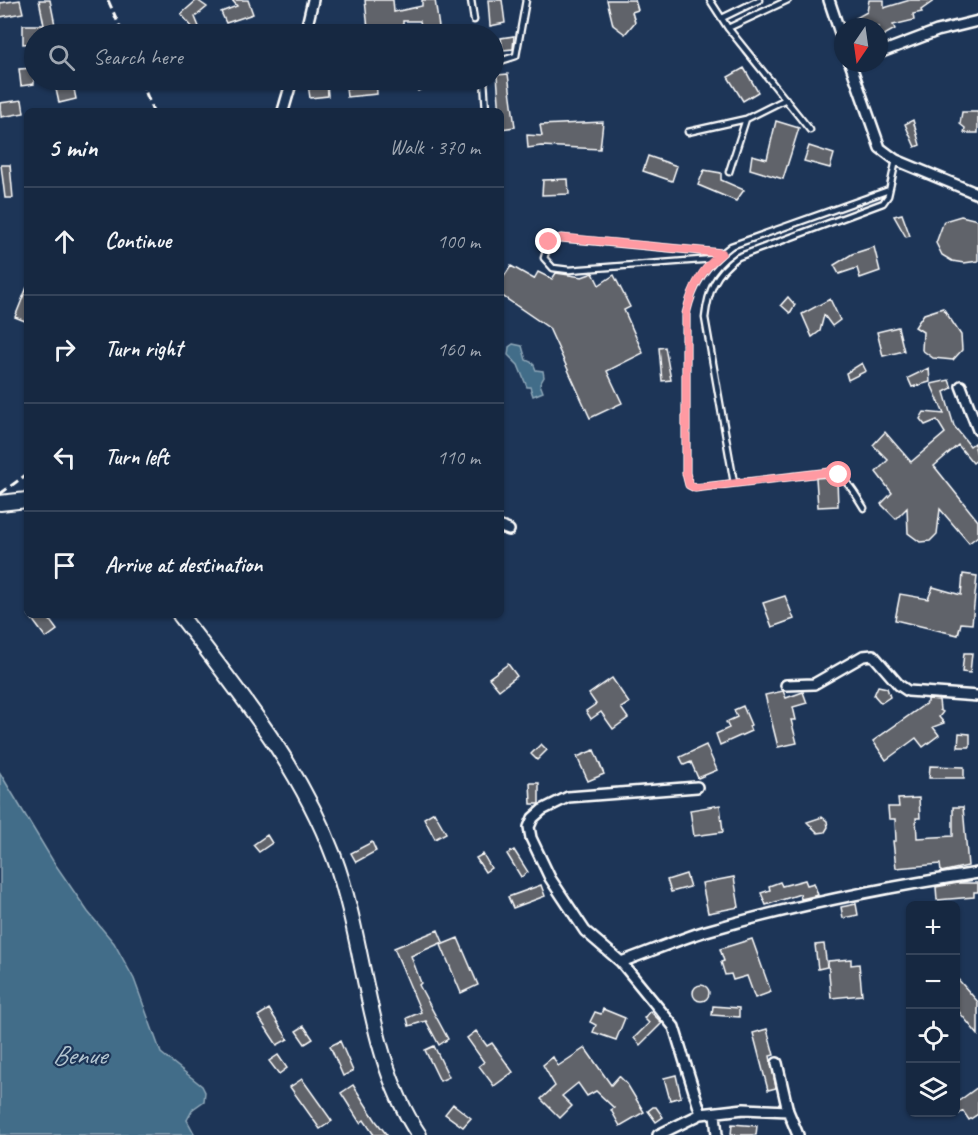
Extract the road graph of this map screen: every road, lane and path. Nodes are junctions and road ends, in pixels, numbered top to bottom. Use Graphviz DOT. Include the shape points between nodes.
graph roads {
  1 [pos="313,0"];
  2 [pos="471,0"];
  3 [pos="526,0"];
  4 [pos="710,0"];
  5 [pos="759,0"];
  6 [pos="788,0"];
  7 [pos="829,0"];
  8 [pos="722,18"];
  9 [pos="835,18"];
  10 [pos="474,20"];
  11 [pos="978,21"];
  12 [pos="307,24"];
  13 [pos="728,28"];
  14 [pos="888,50"];
  15 [pos="504,60"];
  16 [pos="854,72"];
  17 [pos="289,90"];
  18 [pos="485,90"];
  19 [pos="786,99"];
  20 [pos="284,108"];
  21 [pos="486,108"];
  22 [pos="746,119"];
  23 [pos="810,130"];
  24 [pos="688,132"];
  25 [pos="896,160"];
  26 [pos="729,172"];
  27 [pos="889,190"];
  28 [pos="883,194"];
  29 [pos="978,194"];
  30 [pos="886,201"];
  31 [pos="722,253"];
  32 [pos="714,259"];
  33 [pos="961,386"];
  34 [pos="978,430"];
  35 [pos="734,483"];
  36 [pos="24,500"];
  37 [pos="0,503"];
  38 [pos="864,508"];
  39 [pos="182,618"];
  40 [pos="786,684"];
  41 [pos="978,696"];
  42 [pos="697,788"];
  43 [pos="978,873"];
  44 [pos="621,962"];
  45 [pos="777,1063"];
  46 [pos="788,1111"];
  47 [pos="701,1114"];
  48 [pos="715,1114"];
  49 [pos="419,1135"];
  50 [pos="658,1135"];
  51 [pos="717,1135"];
  52 [pos="798,1135"];
  1 -- 12 [label="street"];
  2 -- 10 [label="lane"];
  3 -- 15 [label="lane" via="516,56"];
  4 -- 8 [label="lane"];
  5 -- 8 [label="lane"];
  6 -- 13 [label="lane"];
  7 -- 9 [label="street"];
  8 -- 13 [label="lane"];
  11 -- 14 [label="street"];
  13 -- 19 [label="lane"];
  16 -- 25 [label="street" via="879,148"];
  17 -- 20 [label="street"];
  18 -- 21 [label="lane"];
  19 -- 22 [label="lane"];
  19 -- 23 [label="lane"];
  22 -- 24 [label="lane"];
  22 -- 26 [label="lane"];
  25 -- 27 [label="lane"];
  25 -- 29 [label="street"];
  27 -- 28 [label="lane"];
  27 -- 30 [label="lane"];
  28 -- 30 [label="lane"];
  28 -- 31 [label="lane" via="731,246"];
  30 -- 35 [label="lane" via="738,257 724,266 713,282 705,318"];
  31 -- 32 [label="lane"];
  31 -- 32 [label="lane" via="561,238 549,242 544,258 553,268 569,270"];
  32 -- 35 [label="lane" via="699,275 686,314 686,473 689,485 695,488"];
  33 -- 34 [label="street"];
  35 -- 38 [label="lane" via="830,472 844,480"];
  36 -- 37 [label="main road"];
  39 -- 49 [label="main road" via="275,740 310,801 334,858 354,923 388,1070 401,1105"];
  40 -- 41 [label="street" via="814,684 863,656 873,655 909,691"];
  42 -- 44 [label="street" via="578,795 560,800 531,821 531,838 549,878 585,931"];
  43 -- 44 [label="street" via="819,902 705,932"];
  44 -- 47 [label="street" via="674,1027"];
  45 -- 46 [label="street"];
  46 -- 48 [label="street" via="744,1108"];
  46 -- 52 [label="street"];
  47 -- 48 [label="street"];
  47 -- 50 [label="street"];
  48 -- 51 [label="street"];
}
